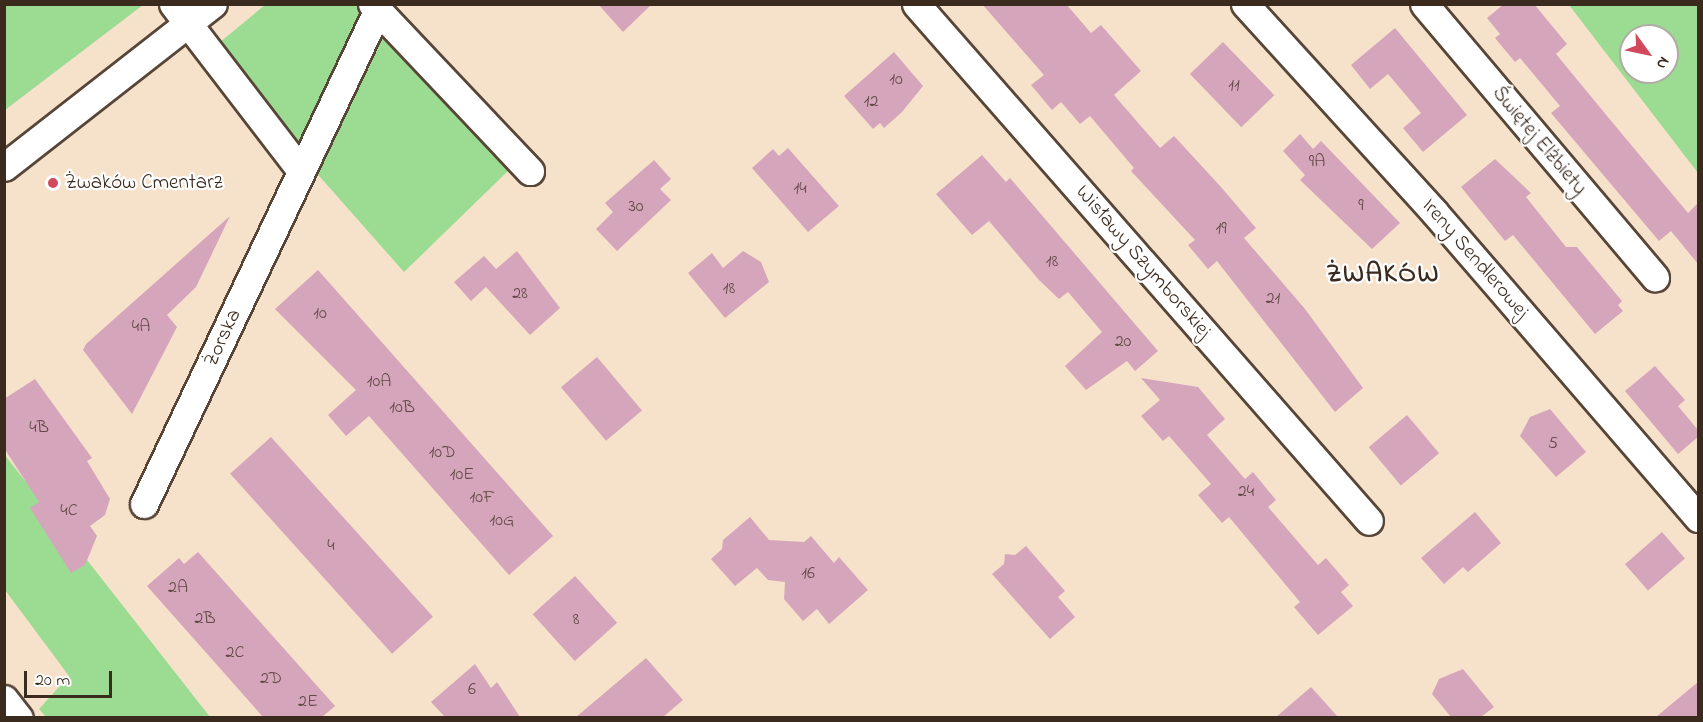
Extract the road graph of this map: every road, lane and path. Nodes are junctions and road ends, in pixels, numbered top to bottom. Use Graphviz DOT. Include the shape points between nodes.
graph roads {
  1 [pos="213,4"];
  2 [pos="916,4"];
  3 [pos="1245,4"];
  4 [pos="1424,4"];
  5 [pos="375,8"];
  6 [pos="181,15"];
  7 [pos="4,167"];
  8 [pos="301,171"];
  9 [pos="530,171"];
  10 [pos="1655,278"];
  11 [pos="144,504"];
  12 [pos="1698,518"];
  13 [pos="1368,521"];
  14 [pos="4,699"];
  15 [pos="19,717"];
  1 -- 6 [label="street"];
  2 -- 13 [label="street, Wisławy Szymborskiej"];
  3 -- 12 [label="street, Ireny Sendlerowej" via="1443,222"];
  4 -- 10 [label="street, Świętej Elżbiety"];
  5 -- 8 [label="street, Żorska"];
  5 -- 9 [label="street, Żorska"];
  6 -- 7 [label="street"];
  6 -- 8 [label="street"];
  8 -- 11 [label="street, Żorska"];
  14 -- 15 [label="street"];
}
